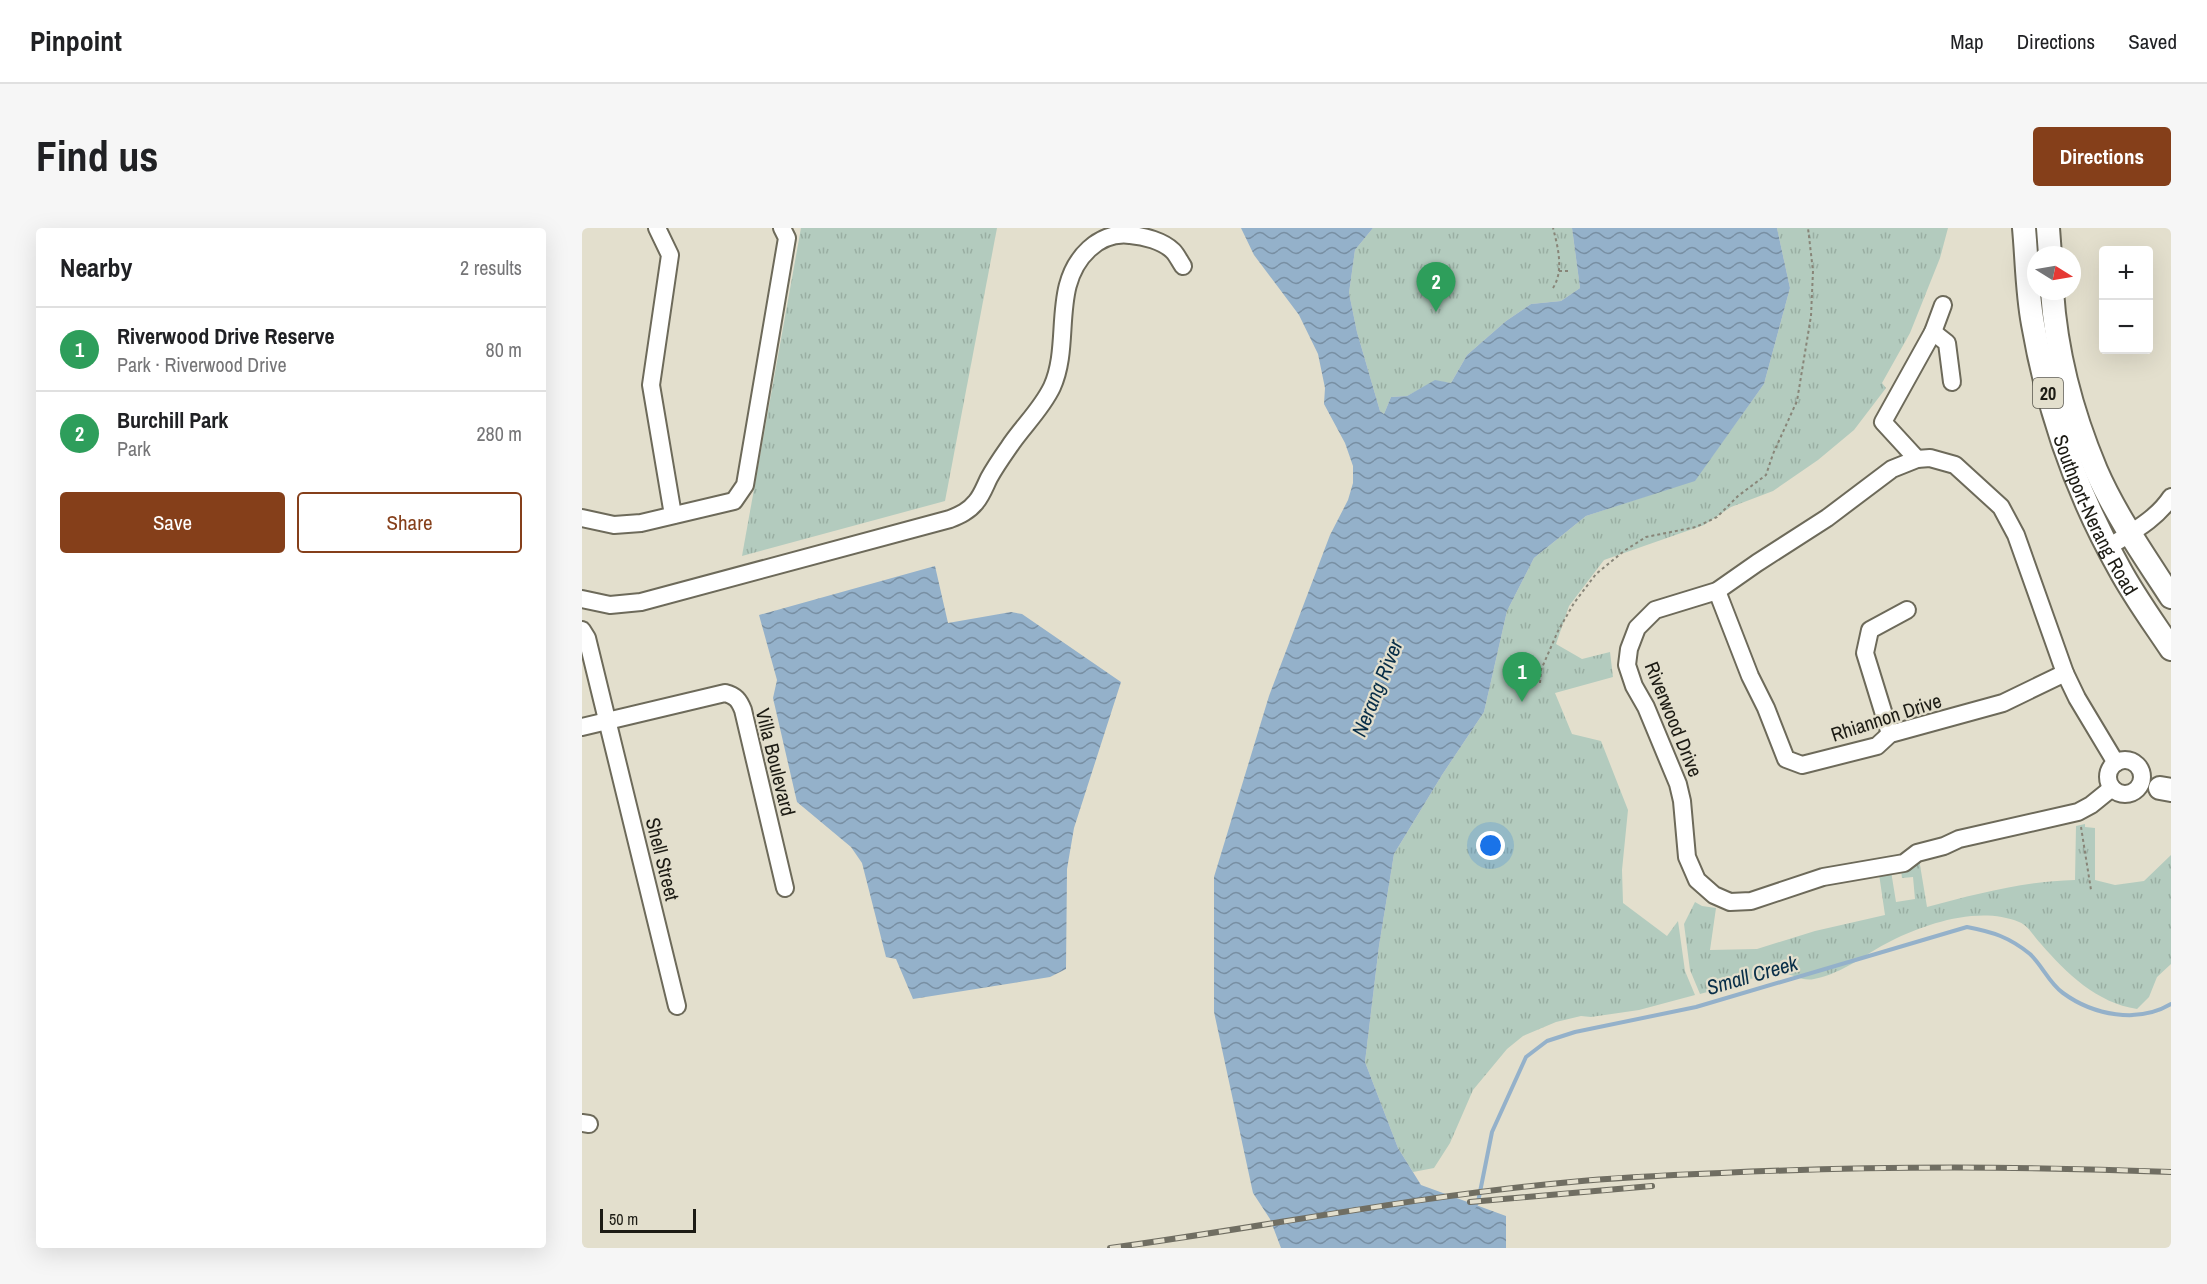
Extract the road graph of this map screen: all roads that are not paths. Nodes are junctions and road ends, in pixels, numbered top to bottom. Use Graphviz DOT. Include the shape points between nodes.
graph roads {
  1 [pos="657,228"];
  2 [pos="782,228"];
  3 [pos="2024,228"];
  4 [pos="2048,228"];
  5 [pos="2049,246"];
  6 [pos="1182,266"];
  7 [pos="2053,300"];
  8 [pos="1943,305"];
  9 [pos="1933,332"];
  10 [pos="1952,382"];
  11 [pos="1917,459"];
  12 [pos="2171,497"];
  13 [pos="673,515"];
  14 [pos="582,518"];
  15 [pos="2130,533"];
  16 [pos="2107,548"];
  17 [pos="1717,591"];
  18 [pos="2171,597"];
  19 [pos="582,599"];
  20 [pos="1906,610"];
  21 [pos="582,630"];
  22 [pos="2171,649"];
  23 [pos="2065,673"];
  24 [pos="608,721"];
  25 [pos="582,727"];
  26 [pos="1890,734"];
  27 [pos="2116,763"];
  28 [pos="2138,767"];
  29 [pos="2112,788"];
  30 [pos="2135,791"];
  31 [pos="2168,792"];
  32 [pos="785,888"];
  33 [pos="677,1006"];
  1 -- 13 [label="street" via="670,255 651,385"];
  2 -- 13 [label="street" via="787,238 745,485 734,501"];
  3 -- 16 [label="main road, Southport-Nerang Road / 20" via="2032,322 2053,415 2087,507"];
  4 -- 5 [label="main road"];
  6 -- 19 [label="street" via="1173,250 1128,234 1096,242 1082,256 1066,292 1063,342 1052,388 966,513 641,602 610,605"];
  7 -- 15 [label="main road, Southport-Nerang Road / 20" via="2061,362 2076,414 2096,471"];
  8 -- 9 [label="street"];
  9 -- 10 [label="street" via="1947,342"];
  9 -- 11 [label="street" via="1883,422"];
  11 -- 17 [label="street, Riverwood Drive" via="1892,469 1827,518"];
  11 -- 23 [label="street" via="1930,458 1955,465 2001,507 2016,534"];
  12 -- 15 [label="street" via="2164,508"];
  13 -- 14 [label="street" via="641,524 614,525"];
  15 -- 16 [label="street"];
  15 -- 18 [label="main road, Southport-Nerang Road / 20"];
  16 -- 22 [label="main road, Southport-Nerang Road / 20"];
  17 -- 26 [label="street, Rhiannon Drive" via="1786,759 1802,765 1877,746"];
  17 -- 29 [label="street, Riverwood Drive" via="1655,610 1637,628 1628,665 1678,784 1687,857 1697,880 1714,895 1730,902 1751,901 1823,877 1904,863 1917,853 1959,839 2078,812"];
  20 -- 26 [label="street" via="1870,630 1864,653"];
  21 -- 24 [label="street, Shell Street"];
  23 -- 26 [label="street, Rhiannon Drive" via="2003,703"];
  23 -- 27 [label="street"];
  24 -- 25 [label="street, Villa Boulevard"];
  24 -- 32 [label="street, Villa Boulevard" via="725,693 740,700"];
  24 -- 33 [label="street, Shell Street"];
  27 -- 28 [label="street" via="2129,761"];
  27 -- 29 [label="street" via="2108,776"];
  28 -- 30 [label="street" via="2141,780"];
  28 -- 31 [label="street" via="2152,783"];
  29 -- 30 [label="street" via="2123,794"];
  30 -- 31 [label="street"];
}
